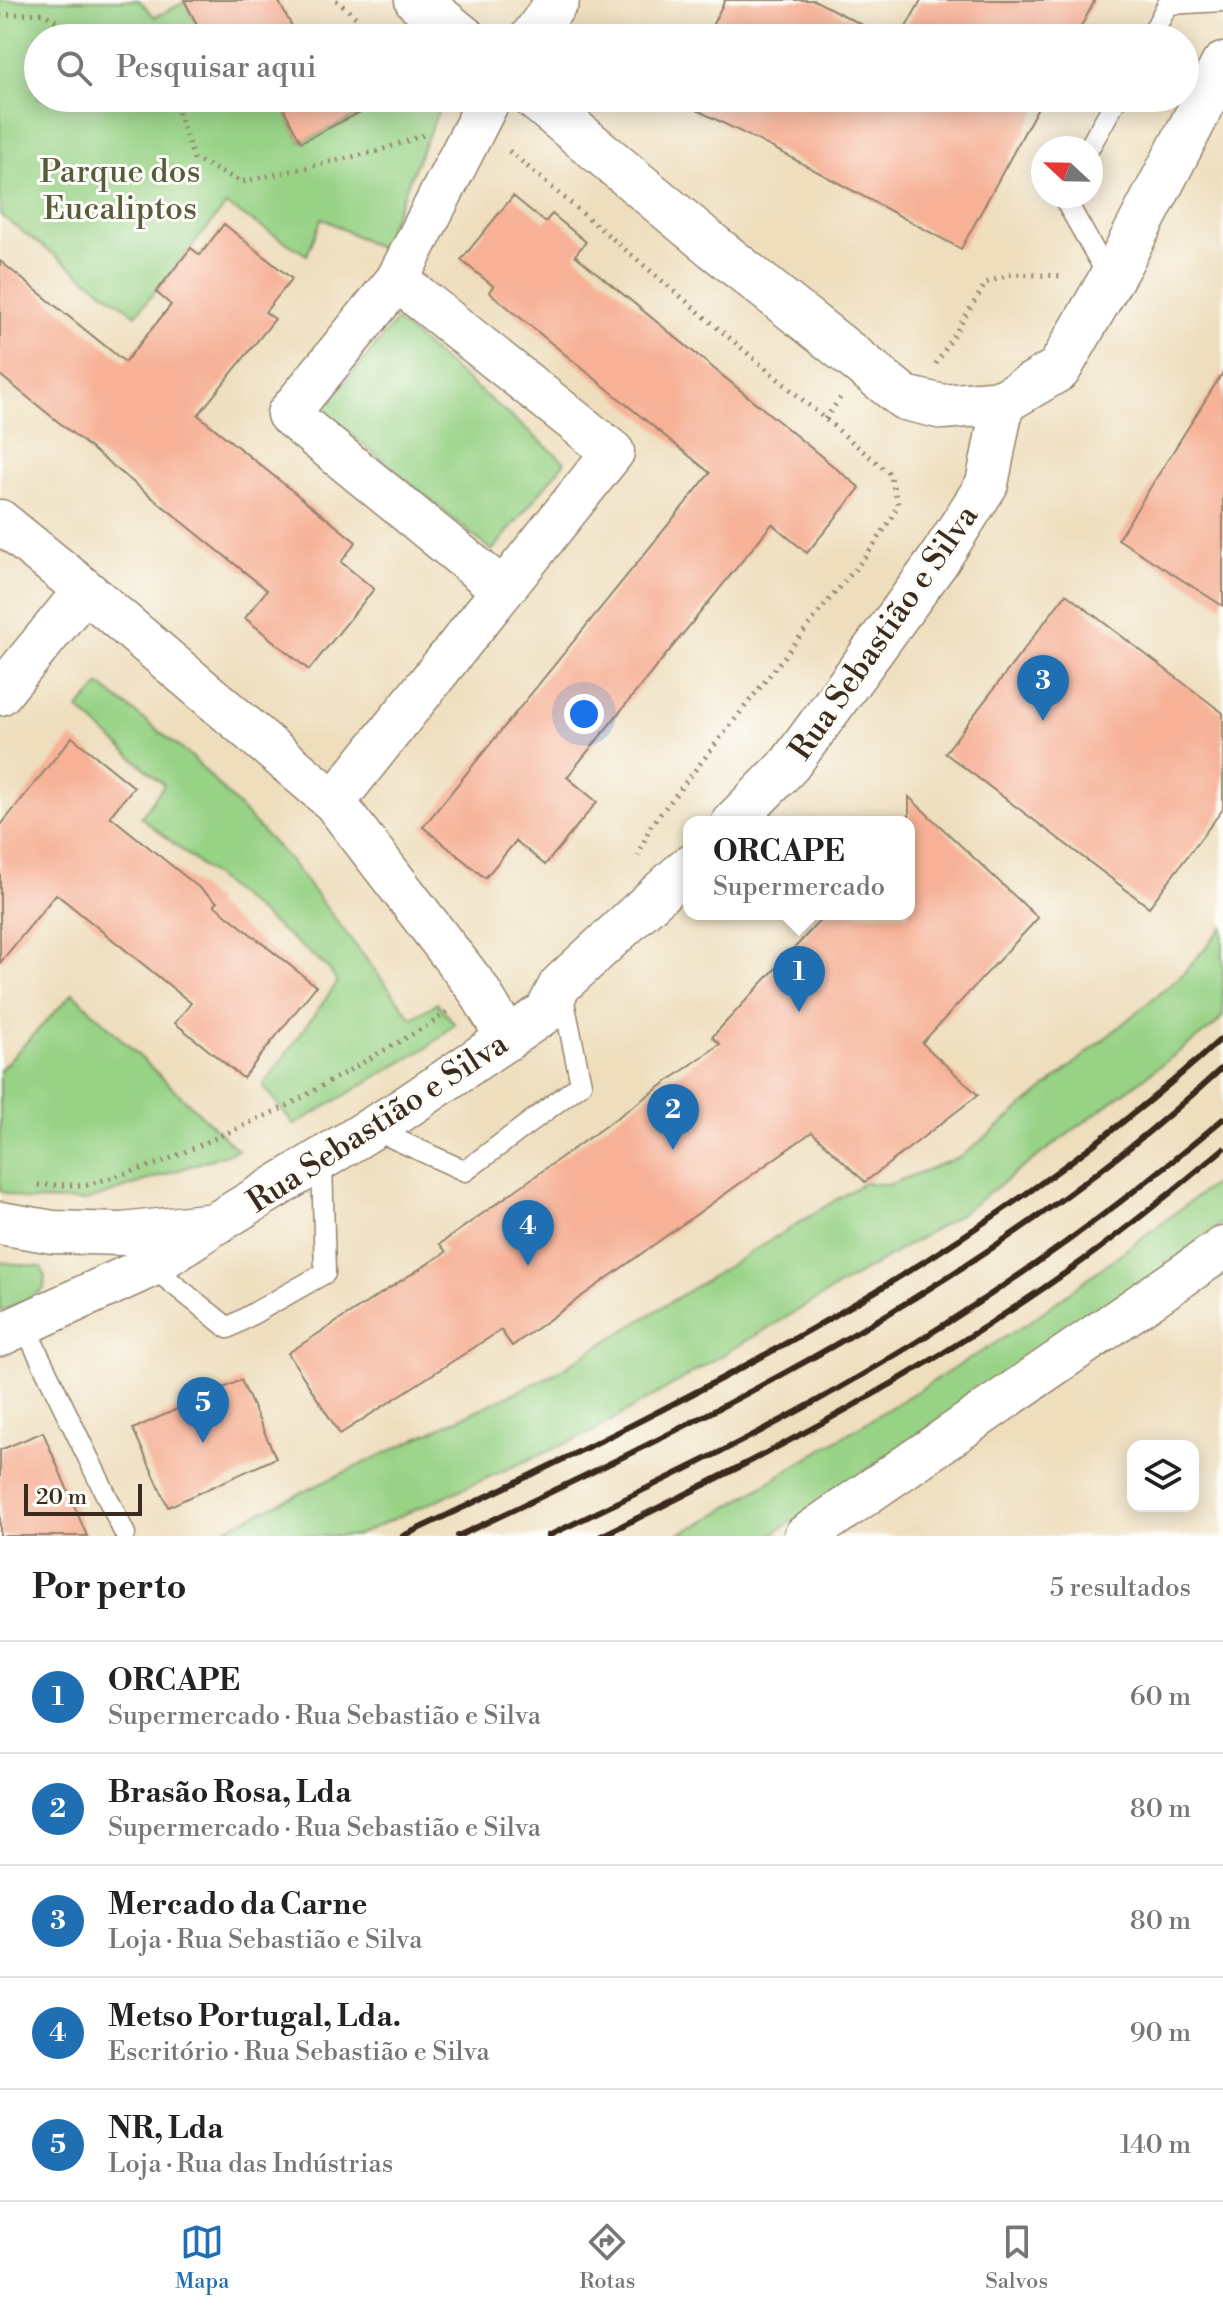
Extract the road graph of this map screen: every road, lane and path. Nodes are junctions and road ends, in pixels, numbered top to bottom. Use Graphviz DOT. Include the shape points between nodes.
graph roads {
  1 [pos="336,0"];
  2 [pos="417,0"];
  3 [pos="558,0"];
  4 [pos="1223,1"];
  5 [pos="0,15"];
  6 [pos="61,24"];
  7 [pos="363,24"];
  8 [pos="447,24"];
  9 [pos="541,24"];
  10 [pos="1157,24"];
  11 [pos="1223,65"];
  12 [pos="178,112"];
  13 [pos="483,112"];
  14 [pos="485,112"];
  15 [pos="552,112"];
  16 [pos="1109,112"];
  17 [pos="1208,122"];
  18 [pos="429,133"];
  19 [pos="1096,136"];
  20 [pos="1070,208"];
  21 [pos="1103,268"];
  22 [pos="397,280"];
  23 [pos="927,366"];
  24 [pos="1003,402"];
  25 [pos="0,521"];
  26 [pos="85,590"];
  27 [pos="503,590"];
  28 [pos="0,694"];
  29 [pos="334,802"];
  30 [pos="739,816"];
  31 [pos="635,862"];
  32 [pos="683,872"];
  33 [pos="560,985"];
  34 [pos="478,989"];
  35 [pos="508,1039"];
  36 [pos="373,1129"];
  37 [pos="322,1161"];
  38 [pos="1,1223"];
  39 [pos="215,1224"];
  40 [pos="1223,1248"];
  41 [pos="151,1266"];
  42 [pos="12,1330"];
  43 [pos="125,1534"];
  44 [pos="805,1536"];
  1 -- 7 [label="path"];
  2 -- 8 [label="street"];
  3 -- 9 [label="street"];
  4 -- 10 [label="lane" via="1168,4"];
  5 -- 6 [label="path" via="43,13"];
  11 -- 17 [label="street"];
  12 -- 18 [label="path" via="194,159 242,182 378,151"];
  13 -- 22 [label="street"];
  14 -- 31 [label="path" via="890,474 898,504 872,550 650,827"];
  15 -- 24 [label="street" via="905,398 943,407"];
  16 -- 19 [label="lane"];
  17 -- 21 [label="street"];
  20 -- 21 [label="lane"];
  21 -- 23 [label="path" via="1077,276 1012,274 986,283 936,365"];
  21 -- 24 [label="street" via="1059,369"];
  22 -- 27 [label="street" via="288,414"];
  22 -- 27 [label="street" via="613,452"];
  24 -- 30 [label="street, Rua Sebastião e Silva" via="987,484 938,561 790,764"];
  25 -- 26 [label="street"];
  26 -- 28 [label="street"];
  26 -- 29 [label="street"];
  27 -- 29 [label="street"];
  29 -- 34 [label="street"];
  32 -- 33 [label="street, Rua Sebastião e Silva"];
  33 -- 35 [label="street, Rua Sebastião e Silva" via="546,1012"];
  33 -- 36 [label="lane" via="581,1084 465,1171"];
  34 -- 35 [label="street"];
  34 -- 38 [label="path" via="430,1024 287,1106 160,1163 87,1185 19,1187"];
  35 -- 36 [label="street, Rua Sebastião e Silva"];
  36 -- 37 [label="street, Rua Sebastião e Silva"];
  37 -- 39 [label="street, Rua Sebastião e Silva"];
  37 -- 41 [label="lane" via="325,1273 228,1328"];
  38 -- 39 [label="street, Rua Sebastião e Silva" via="53,1232 122,1234"];
  39 -- 41 [label="street"];
  40 -- 44 [label="street"];
  41 -- 42 [label="street"];
  42 -- 43 [label="lane"];
}
